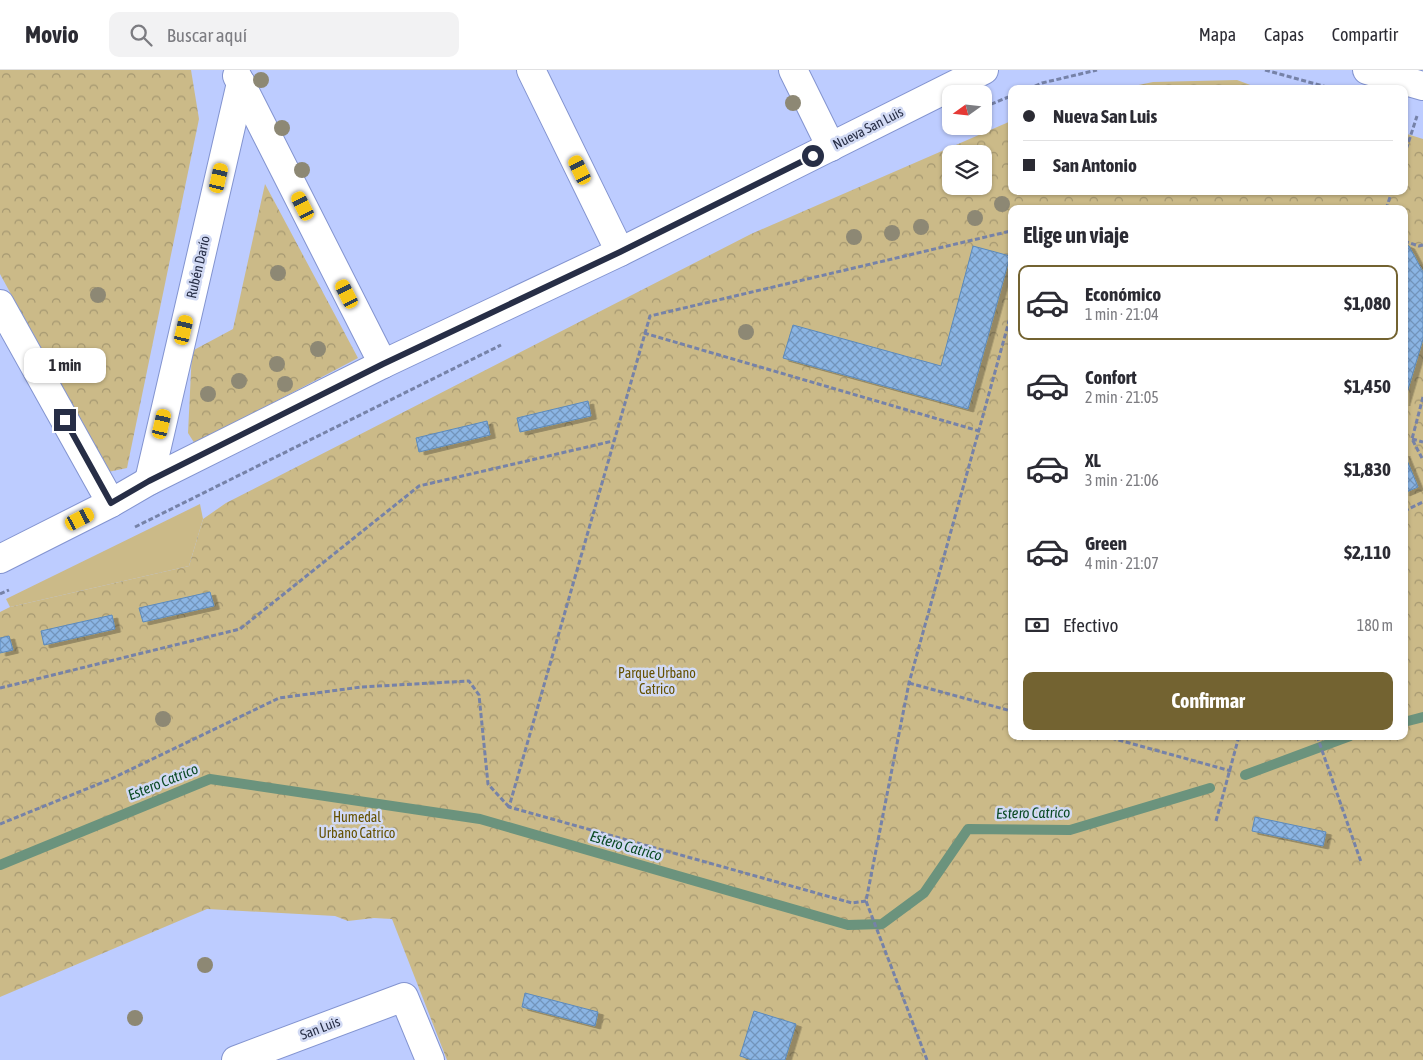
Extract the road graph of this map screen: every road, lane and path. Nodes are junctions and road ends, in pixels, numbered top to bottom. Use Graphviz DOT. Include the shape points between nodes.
graph roads {
  1 [pos="531,70"];
  2 [pos="793,70"];
  3 [pos="984,70"];
  4 [pos="1097,70"];
  5 [pos="1265,70"];
  6 [pos="1367,70"];
  7 [pos="237,76"];
  8 [pos="1037,85"];
  9 [pos="1319,85"];
  10 [pos="1395,85"];
  11 [pos="1408,92"];
  12 [pos="1008,97"];
  13 [pos="1421,99"];
  14 [pos="992,104"];
  15 [pos="1408,143"];
  16 [pos="831,147"];
  17 [pos="1008,232"];
  18 [pos="1408,242"];
  19 [pos="1423,245"];
  20 [pos="620,252"];
  21 [pos="0,304"];
  22 [pos="1008,325"];
  23 [pos="644,333"];
  24 [pos="508,341"];
  25 [pos="383,364"];
  26 [pos="1423,397"];
  27 [pos="979,431"];
  28 [pos="1412,439"];
  29 [pos="614,441"];
  30 [pos="1423,442"];
  31 [pos="1423,460"];
  32 [pos="149,481"];
  33 [pos="1423,502"];
  34 [pos="111,503"];
  35 [pos="1408,509"];
  36 [pos="134,528"];
  37 [pos="0,559"];
  38 [pos="18,586"];
  39 [pos="0,594"];
  40 [pos="909,683"];
  41 [pos="0,688"];
  42 [pos="1008,710"];
  43 [pos="1119,740"];
  44 [pos="1238,740"];
  45 [pos="1318,740"];
  46 [pos="1231,771"];
  47 [pos="509,807"];
  48 [pos="1216,821"];
  49 [pos="0,824"];
  50 [pos="1361,862"];
  51 [pos="866,901"];
  52 [pos="236,1060"];
  53 [pos="430,1060"];
  54 [pos="926,1060"];
  1 -- 20 [label="street"];
  2 -- 16 [label="street"];
  3 -- 16 [label="street, Nueva San Luis"];
  4 -- 8 [label="path"];
  5 -- 9 [label="path"];
  6 -- 10 [label="street"];
  7 -- 25 [label="street, Rubén Darío"];
  7 -- 32 [label="street, Rubén Darío"];
  11 -- 13 [label="street"];
  12 -- 14 [label="path"];
  13 -- 15 [label="path"];
  16 -- 20 [label="street, Nueva San Luis"];
  17 -- 23 [label="path" via="650,316"];
  18 -- 19 [label="path"];
  20 -- 25 [label="street, Nueva San Luis"];
  21 -- 34 [label="street"];
  22 -- 27 [label="path"];
  23 -- 27 [label="path"];
  23 -- 29 [label="path"];
  24 -- 36 [label="path"];
  25 -- 32 [label="street, Nueva San Luis"];
  26 -- 28 [label="path"];
  27 -- 40 [label="path"];
  28 -- 30 [label="path"];
  28 -- 31 [label="path"];
  29 -- 41 [label="path" via="419,486 240,629"];
  29 -- 47 [label="path"];
  32 -- 34 [label="street, Nueva San Luis"];
  33 -- 35 [label="path"];
  34 -- 37 [label="street, Nueva San Luis"];
  38 -- 39 [label="path"];
  40 -- 42 [label="path"];
  40 -- 51 [label="path"];
  43 -- 46 [label="path"];
  44 -- 46 [label="path"];
  45 -- 50 [label="path"];
  46 -- 48 [label="path"];
  47 -- 49 [label="path" via="488,784 479,695 469,681 361,687 279,698 111,779"];
  47 -- 51 [label="path" via="852,904"];
  51 -- 54 [label="path"];
  52 -- 53 [label="street, San Luis" via="404,997"];
}
